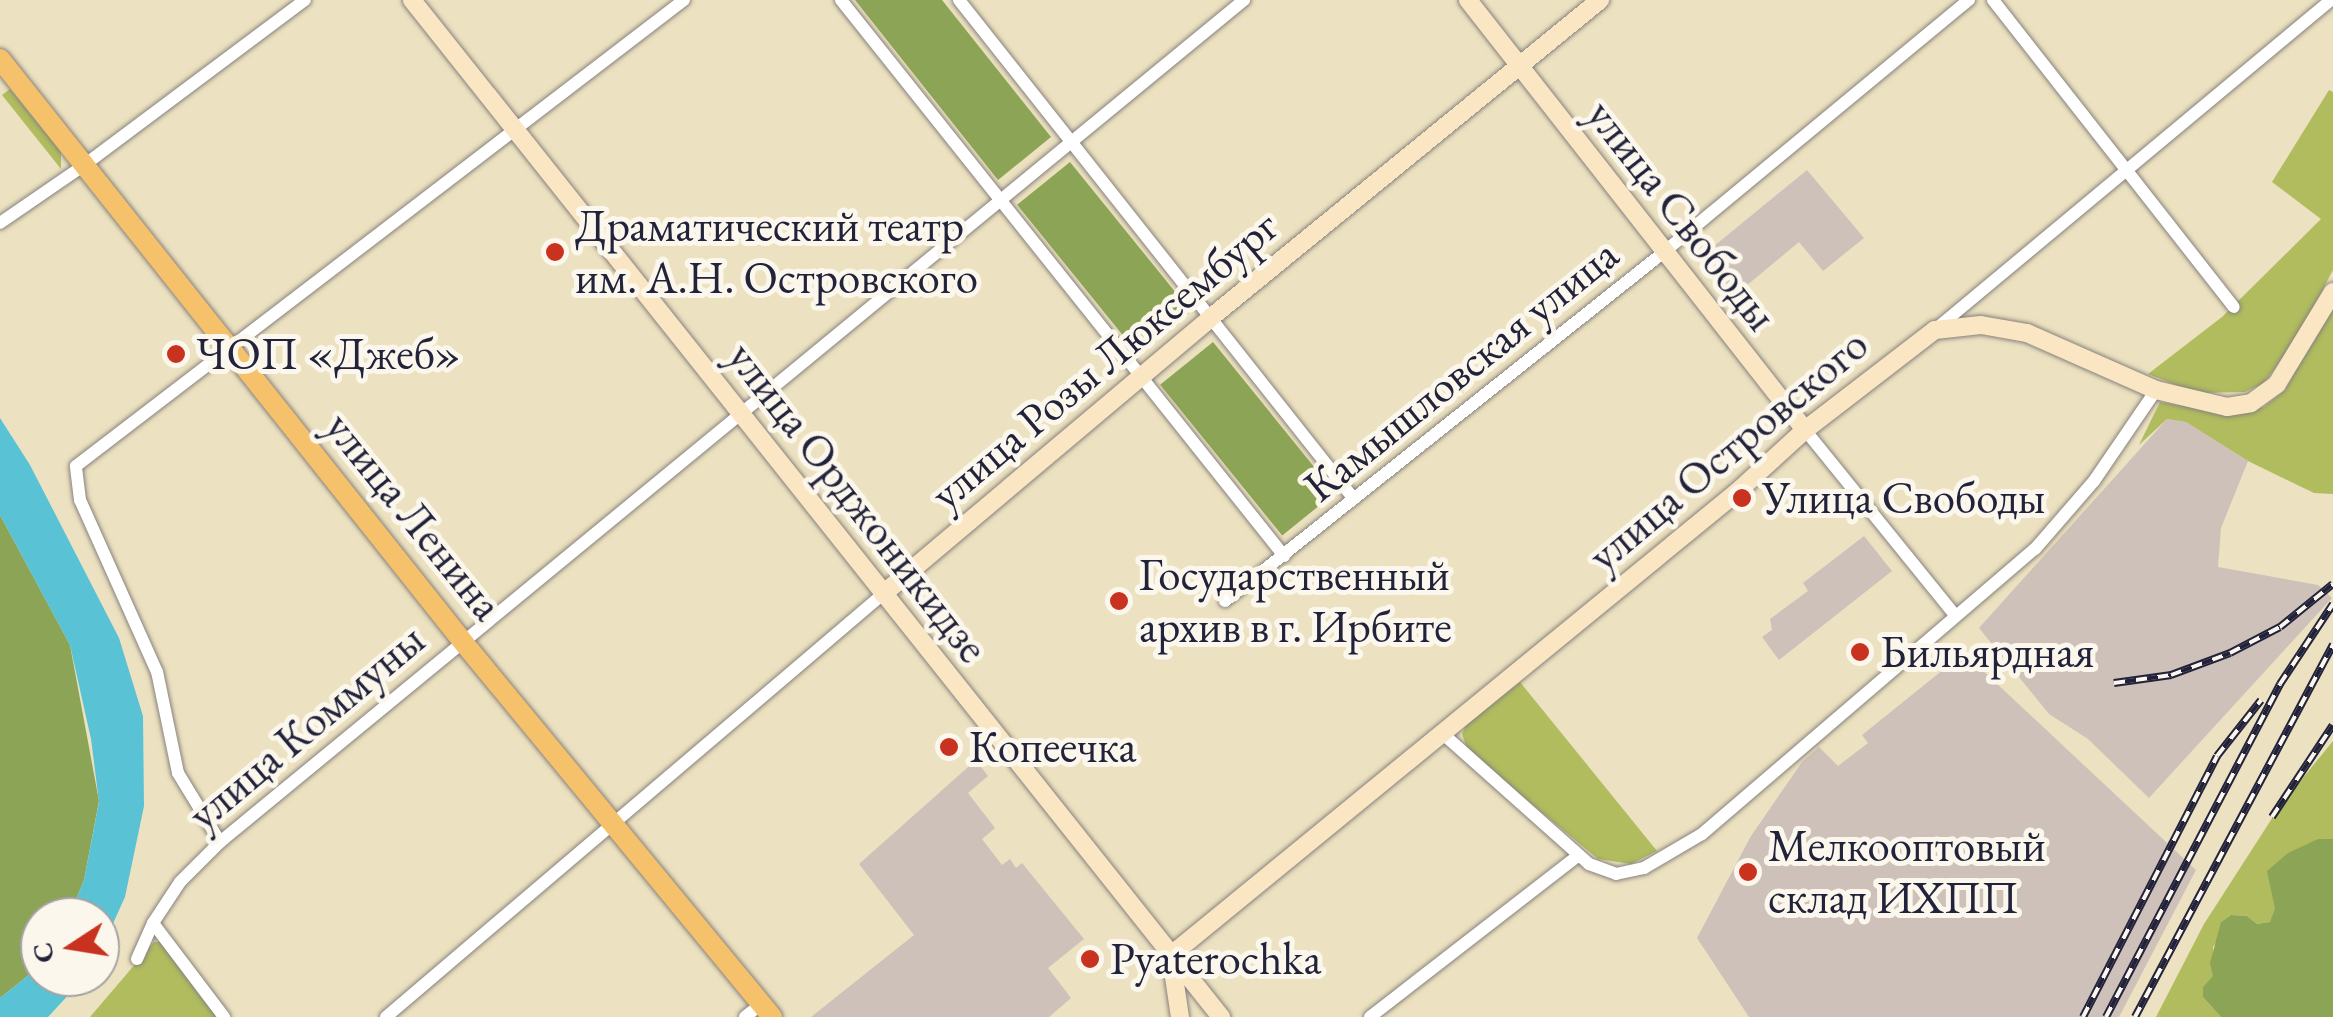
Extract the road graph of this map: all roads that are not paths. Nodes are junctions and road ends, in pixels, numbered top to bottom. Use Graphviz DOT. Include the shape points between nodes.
graph roads {
  1 [pos="305,0"];
  2 [pos="412,0"];
  3 [pos="684,0"];
  4 [pos="840,0"];
  5 [pos="959,0"];
  6 [pos="1244,0"];
  7 [pos="1468,0"];
  8 [pos="1600,0"];
  9 [pos="1968,0"];
  10 [pos="1992,0"];
  11 [pos="2331,0"];
  12 [pos="0,59"];
  13 [pos="1517,68"];
  14 [pos="513,128"];
  15 [pos="1073,141"];
  16 [pos="84,166"];
  17 [pos="2126,173"];
  18 [pos="998,200"];
  19 [pos="0,222"];
  20 [pos="1664,252"];
  21 [pos="2333,292"];
  22 [pos="2234,307"];
  23 [pos="1209,319"];
  24 [pos="1935,330"];
  25 [pos="230,348"];
  26 [pos="1142,377"];
  27 [pos="2156,390"];
  28 [pos="738,412"];
  29 [pos="1805,430"];
  30 [pos="1354,499"];
  31 [pos="1284,556"];
  32 [pos="883,594"];
  33 [pos="1225,601"];
  34 [pos="1954,614"];
  35 [pos="463,642"];
  36 [pos="1442,734"];
  37 [pos="613,823"];
  38 [pos="220,842"];
  39 [pos="1579,855"];
  40 [pos="152,923"];
  41 [pos="1170,956"];
  42 [pos="137,960"];
  43 [pos="760,1013"];
  44 [pos="1222,1016"];
  45 [pos="224,1017"];
  46 [pos="386,1017"];
  47 [pos="1180,1017"];
  48 [pos="1370,1017"];
  1 -- 16 [label="street"];
  2 -- 14 [label="street, улица Орджоникидзе"];
  3 -- 14 [label="street"];
  4 -- 18 [label="street"];
  5 -- 15 [label="street"];
  6 -- 15 [label="street, улица Коммуны"];
  7 -- 13 [label="street, улица Свободы"];
  8 -- 13 [label="street, улица Розы Люксембург"];
  9 -- 20 [label="street, Камышловская улица"];
  10 -- 17 [label="street"];
  11 -- 17 [label="street, улица Островского"];
  12 -- 16 [label="main road, улица Ленина"];
  13 -- 20 [label="street, улица Свободы"];
  13 -- 23 [label="street, улица Розы Люксембург"];
  14 -- 25 [label="street"];
  14 -- 28 [label="street, улица Орджоникидзе"];
  15 -- 18 [label="street, улица Коммуны"];
  15 -- 23 [label="street"];
  16 -- 19 [label="street"];
  16 -- 25 [label="main road, улица Ленина"];
  17 -- 22 [label="street"];
  17 -- 24 [label="street, улица Островского"];
  18 -- 26 [label="street"];
  18 -- 28 [label="street, улица Коммуны"];
  20 -- 29 [label="street, улица Свободы"];
  20 -- 30 [label="street, Камышловская улица"];
  21 -- 27 [label="street" via="2277,384 2251,403 2208,406"];
  23 -- 26 [label="street, улица Розы Люксембург"];
  23 -- 30 [label="street"];
  24 -- 27 [label="street" via="1981,325 2027,333"];
  24 -- 29 [label="street, улица Островского"];
  25 -- 35 [label="main road, улица Ленина"];
  25 -- 38 [label="street" via="76,466 80,500 157,672 178,773"];
  26 -- 31 [label="street"];
  26 -- 32 [label="street, улица Розы Люксембург"];
  27 -- 34 [label="street" via="2094,481 2035,550"];
  28 -- 32 [label="street, улица Орджоникидзе"];
  28 -- 35 [label="street, улица Коммуны"];
  29 -- 34 [label="street, улица Свободы"];
  29 -- 36 [label="street, улица Островского"];
  30 -- 31 [label="street, Камышловская улица"];
  31 -- 33 [label="street, Камышловская улица"];
  32 -- 37 [label="street, улица Розы Люксембург"];
  32 -- 41 [label="street, улица Орджоникидзе"];
  34 -- 39 [label="street" via="1702,834 1630,872 1601,870"];
  35 -- 37 [label="main road, улица Ленина"];
  35 -- 38 [label="street, улица Коммуны"];
  36 -- 39 [label="street"];
  36 -- 41 [label="street, улица Островского"];
  37 -- 43 [label="main road, улица Ленина"];
  37 -- 46 [label="street, улица Розы Люксембург"];
  38 -- 40 [label="street, улица Коммуны"];
  39 -- 48 [label="street"];
  40 -- 42 [label="street, улица Коммуны"];
  40 -- 45 [label="street"];
  41 -- 44 [label="street"];
  41 -- 47 [label="street, улица Орджоникидзе"];
}
